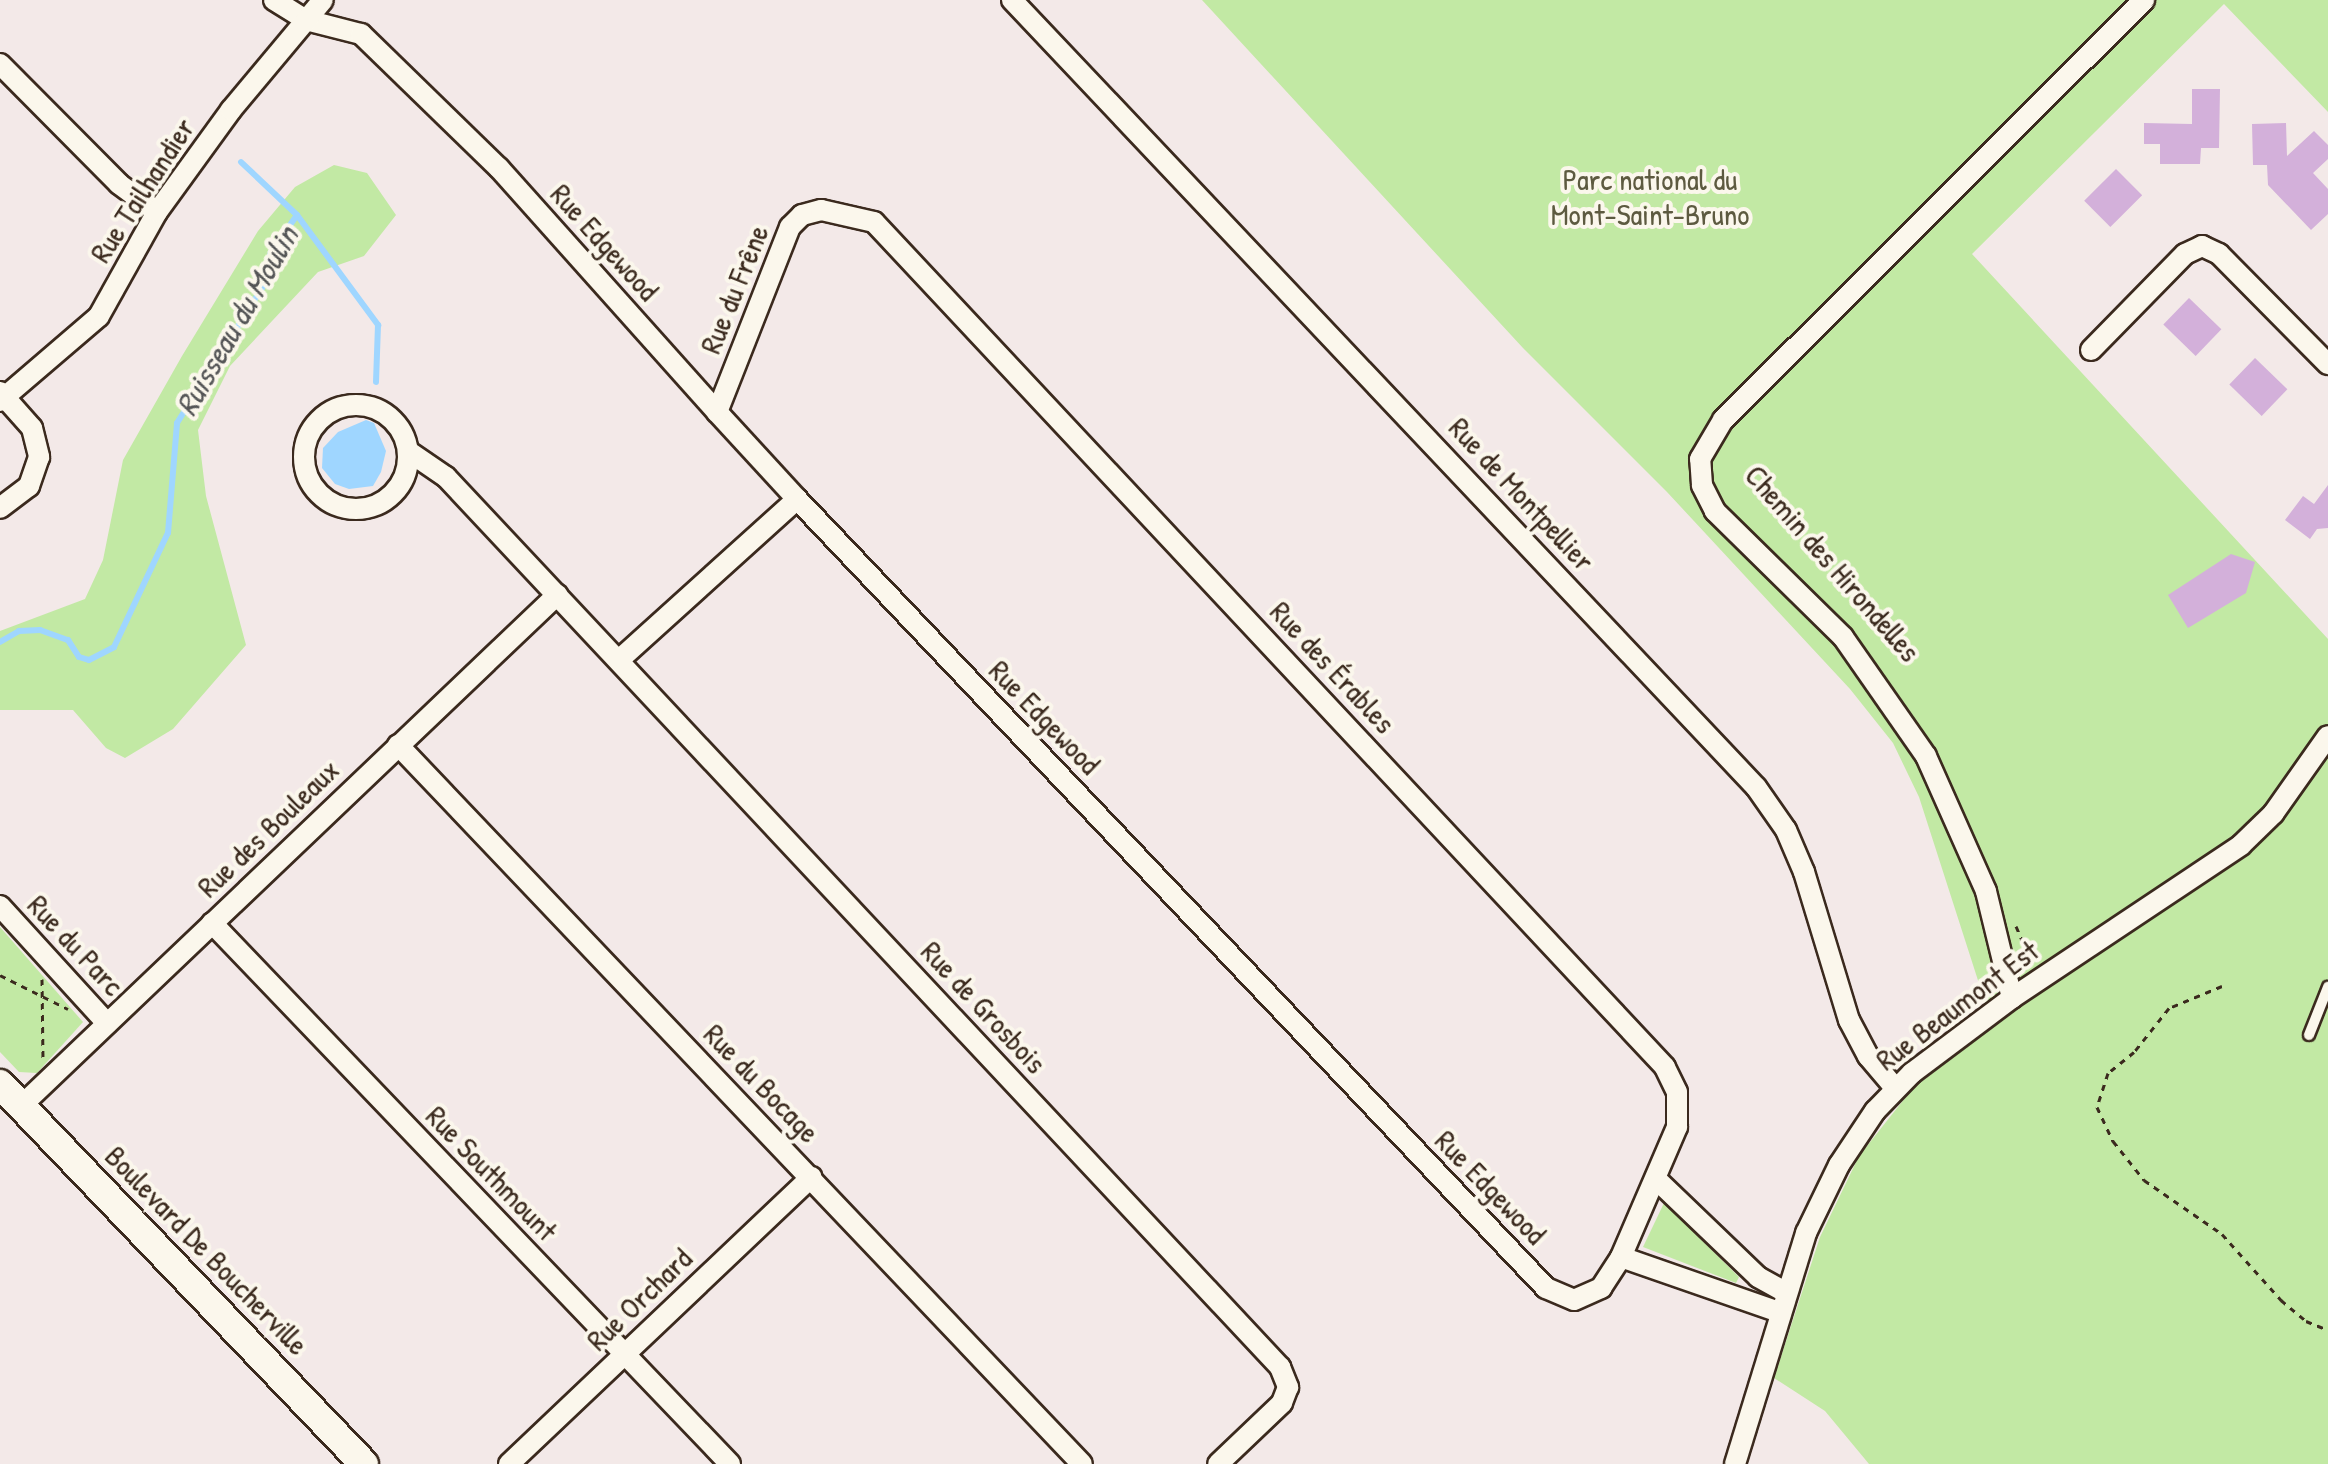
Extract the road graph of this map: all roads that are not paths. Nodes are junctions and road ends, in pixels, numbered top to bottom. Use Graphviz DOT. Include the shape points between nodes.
graph roads {
  1 [pos="274,0"];
  2 [pos="323,0"];
  3 [pos="1012,0"];
  4 [pos="2144,0"];
  5 [pos="306,20"];
  6 [pos="0,64"];
  7 [pos="157,212"];
  8 [pos="874,222"];
  9 [pos="2091,350"];
  10 [pos="2328,364"];
  11 [pos="2,397"];
  12 [pos="717,412"];
  13 [pos="408,451"];
  14 [pos="797,499"];
  15 [pos="0,508"];
  16 [pos="557,595"];
  17 [pos="619,660"];
  18 [pos="2328,736"];
  19 [pos="398,745"];
  20 [pos="0,906"];
  21 [pos="212,923"];
  22 [pos="2328,987"];
  23 [pos="2012,998"];
  24 [pos="107,1023"];
  25 [pos="2309,1035"];
  26 [pos="0,1084"];
  27 [pos="1895,1088"];
  28 [pos="21,1106"];
  29 [pos="811,1177"];
  30 [pos="1657,1180"];
  31 [pos="1621,1257"];
  32 [pos="1785,1292"];
  33 [pos="1779,1312"];
  34 [pos="625,1355"];
  35 [pos="364,1464"];
  36 [pos="509,1464"];
  37 [pos="730,1464"];
  38 [pos="1082,1464"];
  39 [pos="1218,1464"];
  40 [pos="1735,1464"];
  1 -- 5 [label="street, Rue Edgewood"];
  2 -- 5 [label="street, Rue Tailhandier"];
  3 -- 27 [label="street, Rue de Montpellier" via="1756,787 1786,830 1804,872 1849,1020 1868,1056"];
  4 -- 23 [label="street, Chemin des Hirondelles" via="1723,420 1700,459 1702,485 1715,511 1843,637 1926,756 1986,891"];
  5 -- 7 [label="street, Rue Tailhandier"];
  5 -- 12 [label="street, Rue Edgewood" via="361,34 499,168"];
  6 -- 7 [label="street" via="119,184"];
  7 -- 11 [label="street, Rue Tailhandier" via="99,316"];
  8 -- 12 [label="street, Rue du Frêne" via="821,210 802,215 790,227"];
  8 -- 30 [label="street, Rue des Érables" via="1660,1060 1674,1083 1679,1109"];
  9 -- 10 [label="street" via="2185,254 2202,246 2219,254"];
  11 -- 15 [label="street" via="32,428 39,457 29,486"];
  12 -- 14 [label="street, Rue Edgewood"];
  13 -- 13 [label="street" via="392,419 359,405 325,415 312,428 304,461 316,491 336,505 360,509 390,497 401,484"];
  13 -- 16 [label="street, Rue de Grosbois" via="446,477"];
  14 -- 17 [label="street"];
  14 -- 31 [label="street, Rue Edgewood" via="1546,1288 1568,1299 1586,1297 1601,1288"];
  16 -- 17 [label="street, Rue de Grosbois"];
  16 -- 19 [label="street, Rue des Bouleaux"];
  17 -- 39 [label="street, Rue de Grosbois" via="1280,1367 1288,1387 1282,1403"];
  18 -- 23 [label="street, Rue Beaumont Est" via="2273,814 2241,845"];
  19 -- 21 [label="street, Rue des Bouleaux"];
  19 -- 29 [label="street, Rue du Bocage"];
  20 -- 24 [label="street, Rue du Parc"];
  21 -- 24 [label="street, Rue des Bouleaux"];
  21 -- 34 [label="street, Rue Southmount"];
  22 -- 25 [label="lane"];
  23 -- 27 [label="street, Rue Beaumont Est"];
  24 -- 28 [label="street, Rue des Bouleaux"];
  26 -- 28 [label="street, Boulevard De Boucherville"];
  27 -- 32 [label="street, Rue Beaumont Est" via="1839,1165"];
  28 -- 35 [label="street, Boulevard De Boucherville"];
  29 -- 34 [label="street, Rue Orchard"];
  29 -- 38 [label="street, Rue du Bocage"];
  30 -- 31 [label="street, Rue des Érables"];
  30 -- 32 [label="street" via="1758,1277"];
  31 -- 33 [label="street"];
  32 -- 33 [label="street, Rue Beaumont Est"];
  33 -- 40 [label="street, Rue Beaumont Est"];
  34 -- 36 [label="street, Rue Orchard"];
  34 -- 37 [label="street, Rue Southmount"];
}
